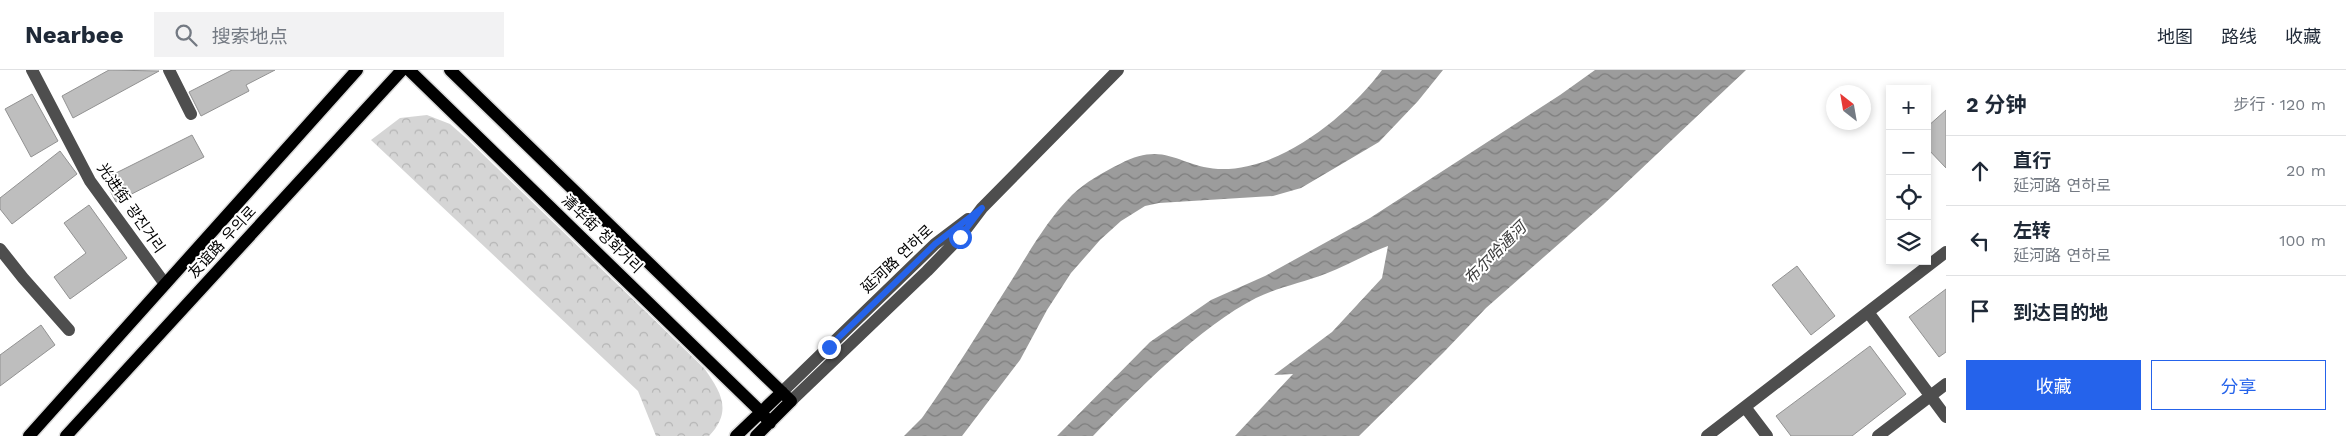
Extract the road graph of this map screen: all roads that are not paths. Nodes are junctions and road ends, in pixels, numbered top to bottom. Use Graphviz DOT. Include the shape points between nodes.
graph roads {
  1 [pos="32,70"];
  2 [pos="169,70"];
  3 [pos="357,70"];
  4 [pos="402,70"];
  5 [pos="409,70"];
  6 [pos="450,70"];
  7 [pos="1118,70"];
  8 [pos="191,114"];
  9 [pos="982,208"];
  10 [pos="0,249"];
  11 [pos="1946,252"];
  12 [pos="166,284"];
  13 [pos="1868,312"];
  14 [pos="68,330"];
  15 [pos="1946,384"];
  16 [pos="782,392"];
  17 [pos="1930,396"];
  18 [pos="791,401"];
  19 [pos="1745,407"];
  20 [pos="761,412"];
  21 [pos="1946,417"];
  22 [pos="770,423"];
  23 [pos="29,436"];
  24 [pos="66,436"];
  25 [pos="736,436"];
  26 [pos="756,436"];
  27 [pos="1707,436"];
  28 [pos="1767,436"];
  29 [pos="1878,436"];
  1 -- 12 [label="street, 光进街 광진거리" via="90,181"];
  2 -- 8 [label="street"];
  3 -- 12 [label="main road, 友谊路 우의로"];
  4 -- 24 [label="main road, 友谊路 우의로"];
  5 -- 20 [label="main road, 清华街 청화거리"];
  6 -- 16 [label="main road, 清华街 청화거리"];
  7 -- 9 [label="street"];
  9 -- 16 [label="street, 延河路 연하로" via="935,244"];
  9 -- 18 [label="street, 延河路 연하로" via="927,271"];
  10 -- 14 [label="street"];
  11 -- 13 [label="street"];
  12 -- 23 [label="main road, 友谊路 우의로"];
  13 -- 17 [label="street"];
  13 -- 19 [label="street"];
  15 -- 17 [label="street"];
  16 -- 18 [label="main road, 清华街 청화거리"];
  16 -- 20 [label="main road, 延河路 연하로"];
  17 -- 21 [label="street"];
  17 -- 29 [label="street"];
  18 -- 22 [label="main road, 延河路 연하로"];
  19 -- 27 [label="street"];
  19 -- 28 [label="street"];
  20 -- 22 [label="main road, 清华街 청화거리"];
  20 -- 25 [label="main road, 延河路 연하로"];
  22 -- 26 [label="main road, 延河路 연하로"];
}
